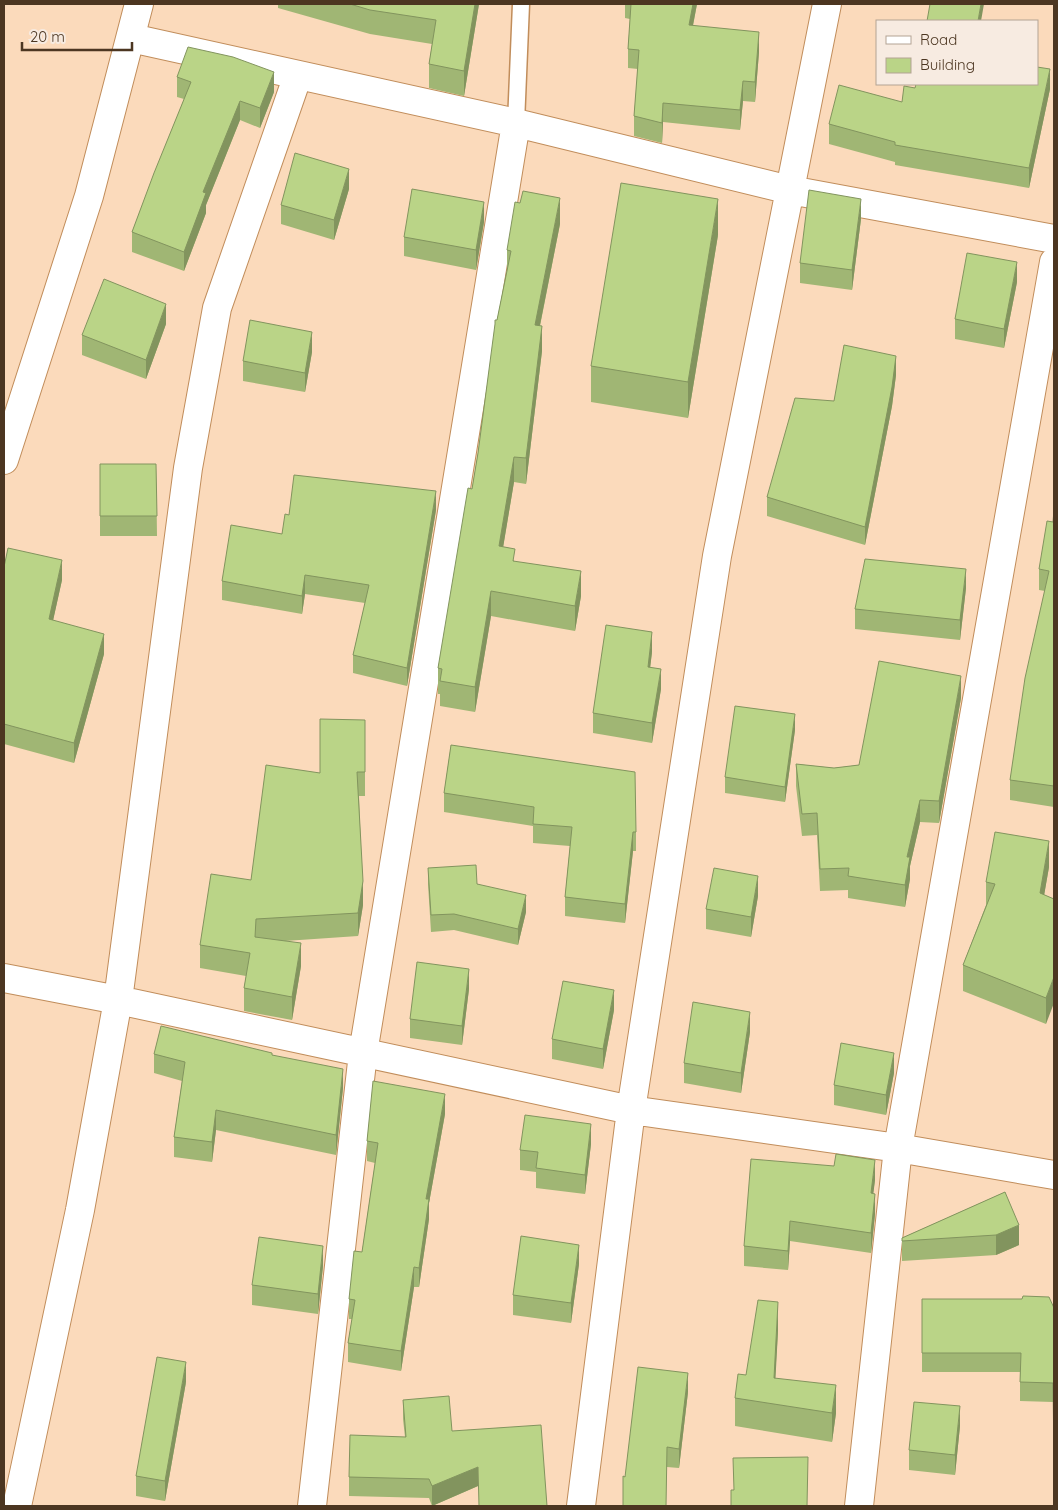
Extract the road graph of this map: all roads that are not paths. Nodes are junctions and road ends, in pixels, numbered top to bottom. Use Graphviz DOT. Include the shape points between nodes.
graph roads {
  1 [pos="139,4"];
  2 [pos="521,4"];
  3 [pos="827,4"];
  4 [pos="131,38"];
  5 [pos="298,75"];
  6 [pos="516,124"];
  7 [pos="790,190"];
  8 [pos="1054,239"];
  9 [pos="1054,262"];
  10 [pos="4,460"];
  11 [pos="4,978"];
  12 [pos="118,1000"];
  13 [pos="363,1053"];
  14 [pos="631,1110"];
  15 [pos="898,1148"];
  16 [pos="1054,1175"];
  17 [pos="17,1506"];
  18 [pos="312,1506"];
  19 [pos="581,1506"];
  20 [pos="859,1506"];
  1 -- 4 [label="street"];
  2 -- 6 [label="lane"];
  3 -- 7 [label="street"];
  4 -- 5 [label="street"];
  4 -- 10 [label="street" via="89,196"];
  5 -- 6 [label="street"];
  5 -- 12 [label="street" via="217,308 188,468"];
  6 -- 7 [label="street"];
  6 -- 13 [label="street"];
  7 -- 8 [label="street"];
  7 -- 14 [label="street" via="717,556"];
  9 -- 15 [label="street"];
  11 -- 12 [label="street"];
  12 -- 13 [label="street"];
  12 -- 17 [label="street" via="80,1210"];
  13 -- 14 [label="street"];
  13 -- 18 [label="street"];
  14 -- 15 [label="street"];
  14 -- 19 [label="street"];
  15 -- 16 [label="street"];
  15 -- 20 [label="street"];
}
